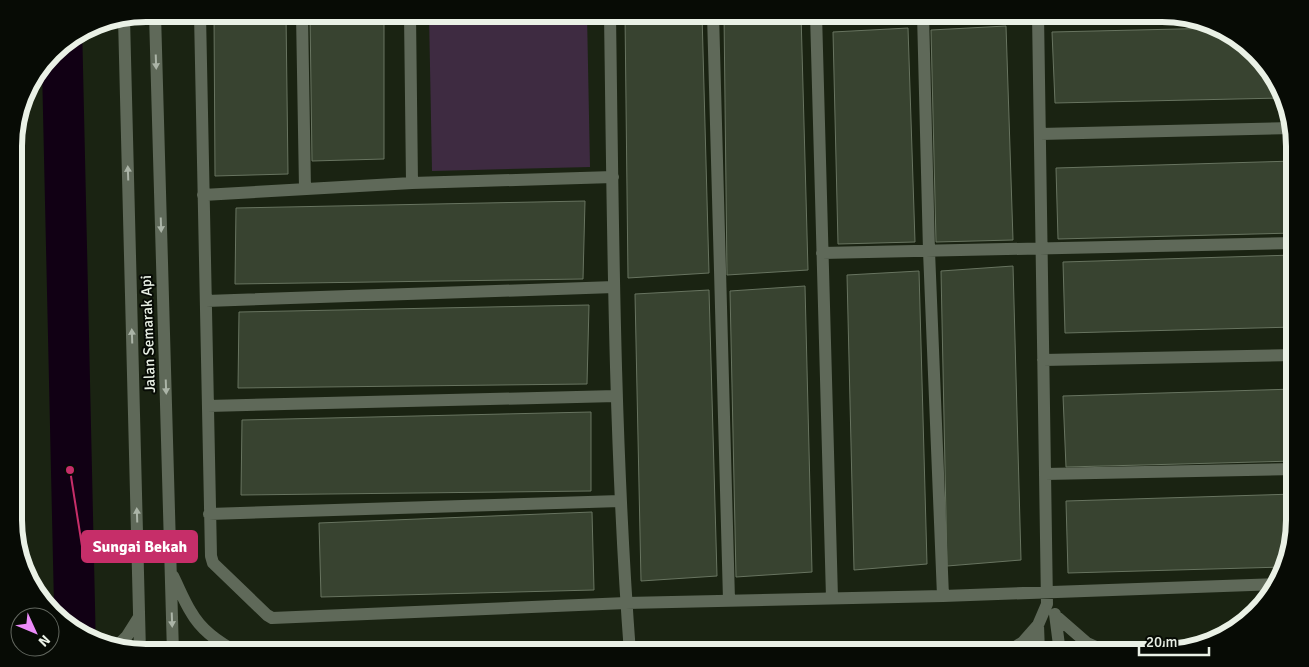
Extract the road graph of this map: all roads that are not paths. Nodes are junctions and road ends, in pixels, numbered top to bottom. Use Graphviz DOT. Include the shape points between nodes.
graph roads {
  1 [pos="155,23"];
  2 [pos="200,23"];
  3 [pos="302,23"];
  4 [pos="410,23"];
  5 [pos="610,23"];
  6 [pos="714,23"];
  7 [pos="816,23"];
  8 [pos="923,23"];
  9 [pos="1038,23"];
  10 [pos="124,25"];
  11 [pos="1284,128"];
  12 [pos="1040,134"];
  13 [pos="612,177"];
  14 [pos="412,183"];
  15 [pos="305,189"];
  16 [pos="203,195"];
  17 [pos="1286,243"];
  18 [pos="1041,249"];
  19 [pos="929,251"];
  20 [pos="822,253"];
  21 [pos="614,287"];
  22 [pos="206,301"];
  23 [pos="1286,355"];
  24 [pos="1043,360"];
  25 [pos="616,396"];
  26 [pos="208,406"];
  27 [pos="1286,469"];
  28 [pos="1045,474"];
  29 [pos="620,501"];
  30 [pos="209,514"];
  31 [pos="171,572"];
  32 [pos="1269,585"];
  33 [pos="943,596"];
  34 [pos="832,598"];
  35 [pos="1047,598"];
  36 [pos="729,600"];
  37 [pos="626,603"];
  38 [pos="1056,616"];
  39 [pos="140,617"];
  40 [pos="1038,625"];
  41 [pos="121,642"];
  42 [pos="140,644"];
  43 [pos="174,644"];
  44 [pos="223,644"];
  45 [pos="629,644"];
  46 [pos="1020,644"];
  47 [pos="1039,644"];
  48 [pos="1059,644"];
  49 [pos="1089,644"];
  1 -- 31 [label="street, Jalan Semarak Api, one-way"];
  2 -- 16 [label="street"];
  3 -- 15 [label="street"];
  4 -- 14 [label="street"];
  5 -- 13 [label="street"];
  6 -- 36 [label="street"];
  7 -- 20 [label="street"];
  8 -- 19 [label="street"];
  9 -- 12 [label="street"];
  39 -- 10 [label="street, Jalan Semarak Api, one-way"];
  11 -- 12 [label="street"];
  12 -- 18 [label="street"];
  13 -- 14 [label="street"];
  13 -- 21 [label="street"];
  14 -- 15 [label="street"];
  15 -- 16 [label="street"];
  16 -- 22 [label="street"];
  17 -- 18 [label="street"];
  18 -- 19 [label="street"];
  18 -- 24 [label="street"];
  19 -- 20 [label="street"];
  19 -- 33 [label="street"];
  20 -- 34 [label="street"];
  21 -- 22 [label="street"];
  21 -- 25 [label="street"];
  22 -- 26 [label="street"];
  23 -- 24 [label="street"];
  24 -- 28 [label="street"];
  25 -- 26 [label="street"];
  25 -- 29 [label="street"];
  26 -- 30 [label="street"];
  27 -- 28 [label="street"];
  28 -- 35 [label="street"];
  29 -- 30 [label="street"];
  29 -- 37 [label="street"];
  30 -- 37 [label="street" via="213,563 272,618"];
  31 -- 43 [label="street, Jalan Semarak Api, one-way"];
  31 -- 44 [label="street" via="191,613"];
  32 -- 35 [label="street"];
  33 -- 34 [label="street"];
  33 -- 35 [label="street"];
  34 -- 36 [label="street"];
  35 -- 38 [label="street"];
  35 -- 40 [label="street"];
  36 -- 37 [label="street"];
  37 -- 45 [label="street"];
  38 -- 48 [label="street"];
  38 -- 49 [label="street"];
  39 -- 41 [label="street"];
  39 -- 42 [label="street, Jalan Semarak Api"];
  40 -- 46 [label="street"];
  40 -- 47 [label="street"];
}
